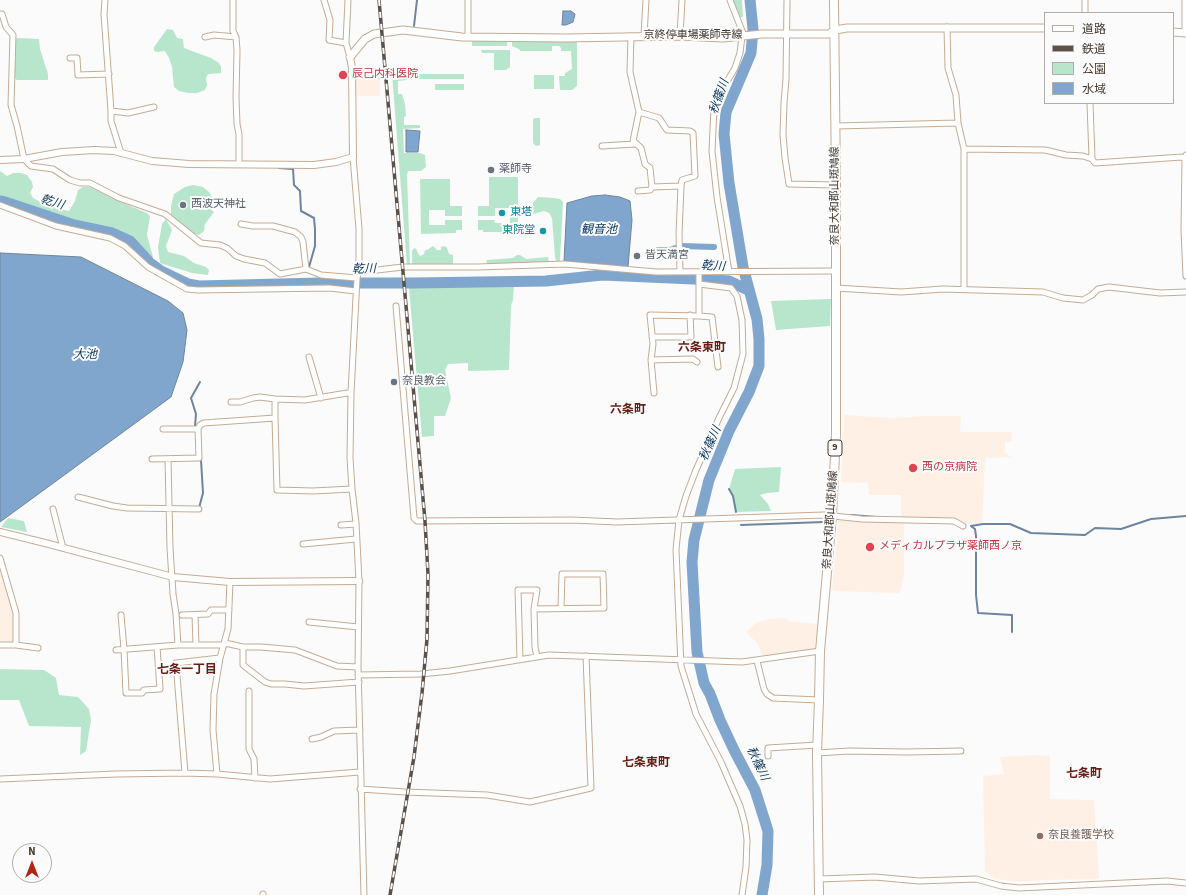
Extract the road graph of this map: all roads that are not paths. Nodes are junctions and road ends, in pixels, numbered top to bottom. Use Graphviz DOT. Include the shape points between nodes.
graph roads {
  1 [pos="105,0"];
  2 [pos="233,0"];
  3 [pos="324,0"];
  4 [pos="348,0"];
  5 [pos="468,0"];
  6 [pos="646,0"];
  7 [pos="682,0"];
  8 [pos="730,0"];
  9 [pos="787,0"];
  10 [pos="834,0"];
  11 [pos="1085,0"];
  12 [pos="1185,0"];
  13 [pos="1085,12"];
  14 [pos="0,14"];
  15 [pos="1186,22"];
  16 [pos="947,27"];
  17 [pos="1044,28"];
  18 [pos="835,30"];
  19 [pos="1174,32"];
  20 [pos="787,33"];
  21 [pos="1186,33"];
  22 [pos="468,36"];
  23 [pos="631,36"];
  24 [pos="644,36"];
  25 [pos="680,36"];
  26 [pos="744,36"];
  27 [pos="204,37"];
  28 [pos="236,37"];
  29 [pos="346,43"];
  30 [pos="350,57"];
  31 [pos="70,58"];
  32 [pos="109,74"];
  33 [pos="1090,104"];
  34 [pos="154,107"];
  35 [pos="111,112"];
  36 [pos="639,112"];
  37 [pos="958,123"];
  38 [pos="836,126"];
  39 [pos="635,144"];
  40 [pos="602,146"];
  41 [pos="964,149"];
  42 [pos="121,153"];
  43 [pos="353,157"];
  44 [pos="1186,158"];
  45 [pos="24,159"];
  46 [pos="1092,159"];
  47 [pos="0,160"];
  48 [pos="239,163"];
  49 [pos="836,185"];
  50 [pos="681,186"];
  51 [pos="652,187"];
  52 [pos="638,191"];
  53 [pos="0,205"];
  54 [pos="241,224"];
  55 [pos="306,269"];
  56 [pos="359,270"];
  57 [pos="836,271"];
  58 [pos="680,272"];
  59 [pos="699,272"];
  60 [pos="730,272"];
  61 [pos="1186,276"];
  62 [pos="357,278"];
  63 [pos="699,284"];
  64 [pos="836,288"];
  65 [pos="964,289"];
  66 [pos="356,291"];
  67 [pos="1186,292"];
  68 [pos="396,306"];
  69 [pos="690,316"];
  70 [pos="699,316"];
  71 [pos="652,337"];
  72 [pos="309,357"];
  73 [pos="651,360"];
  74 [pos="697,362"];
  75 [pos="718,367"];
  76 [pos="351,393"];
  77 [pos="654,393"];
  78 [pos="321,398"];
  79 [pos="275,400"];
  80 [pos="231,402"];
  81 [pos="274,418"];
  82 [pos="163,429"];
  83 [pos="198,429"];
  84 [pos="152,459"];
  85 [pos="168,459"];
  86 [pos="352,489"];
  87 [pos="78,497"];
  88 [pos="53,509"];
  89 [pos="168,509"];
  90 [pos="199,509"];
  91 [pos="832,516"];
  92 [pos="680,520"];
  93 [pos="356,524"];
  94 [pos="341,525"];
  95 [pos="963,526"];
  96 [pos="0,532"];
  97 [pos="356,539"];
  98 [pos="303,544"];
  99 [pos="63,548"];
  100 [pos="0,558"];
  101 [pos="173,577"];
  102 [pos="359,580"];
  103 [pos="230,582"];
  104 [pos="534,608"];
  105 [pos="561,608"];
  106 [pos="229,610"];
  107 [pos="120,615"];
  108 [pos="182,615"];
  109 [pos="195,615"];
  110 [pos="309,622"];
  111 [pos="358,627"];
  112 [pos="224,644"];
  113 [pos="0,645"];
  114 [pos="16,645"];
  115 [pos="178,645"];
  116 [pos="196,645"];
  117 [pos="157,647"];
  118 [pos="243,647"];
  119 [pos="38,648"];
  120 [pos="124,649"];
  121 [pos="116,650"];
  122 [pos="820,651"];
  123 [pos="586,656"];
  124 [pos="537,657"];
  125 [pos="220,658"];
  126 [pos="520,659"];
  127 [pos="683,660"];
  128 [pos="757,661"];
  129 [pos="358,667"];
  130 [pos="358,675"];
  131 [pos="359,682"];
  132 [pos="249,690"];
  133 [pos="818,700"];
  134 [pos="360,730"];
  135 [pos="312,739"];
  136 [pos="818,749"];
  137 [pos="961,751"];
  138 [pos="768,756"];
  139 [pos="360,772"];
  140 [pos="185,774"];
  141 [pos="217,774"];
  142 [pos="255,778"];
  143 [pos="0,779"];
  144 [pos="360,789"];
  145 [pos="819,879"];
  146 [pos="1186,882"];
  147 [pos="364,895"];
  148 [pos="742,895"];
  149 [pos="820,895"];
  1 -- 32 [label="street"];
  2 -- 28 [label="street" via="233,31"];
  3 -- 29 [label="street" via="330,20 329,40"];
  4 -- 29 [label="street"];
  5 -- 22 [label="street"];
  6 -- 24 [label="street"];
  7 -- 25 [label="street"];
  8 -- 26 [label="street"];
  9 -- 20 [label="street"];
  10 -- 18 [label="main road, 奈良大和郡山斑鳩線 / 9"];
  11 -- 13 [label="street"];
  12 -- 15 [label="street"];
  14 -- 45 [label="street" via="13,35 11,105"];
  15 -- 21 [label="street"];
  16 -- 17 [label="main road, 京終停車場薬師寺線"];
  16 -- 18 [label="main road, 京終停車場薬師寺線"];
  16 -- 37 [label="street" via="948,68 956,95"];
  18 -- 20 [label="main road, 京終停車場薬師寺線" via="829,34"];
  18 -- 38 [label="main road, 奈良大和郡山斑鳩線 / 9"];
  19 -- 21 [label="main road"];
  20 -- 26 [label="main road, 京終停車場薬師寺線"];
  20 -- 49 [label="street" via="783,135 789,184"];
  22 -- 23 [label="main road, 京終停車場薬師寺線"];
  22 -- 30 [label="main road, 京終停車場薬師寺線" via="390,31 374,34 365,39"];
  23 -- 24 [label="main road, 京終停車場薬師寺線"];
  23 -- 36 [label="street" via="630,72"];
  24 -- 25 [label="main road, 京終停車場薬師寺線"];
  25 -- 26 [label="main road, 京終停車場薬師寺線"];
  26 -- 60 [label="street" via="738,61 714,108 713,166"];
  27 -- 28 [label="street"];
  28 -- 48 [label="street" via="236,124 239,134"];
  29 -- 30 [label="street"];
  30 -- 43 [label="street"];
  31 -- 32 [label="street" via="77,58 78,75"];
  32 -- 35 [label="street"];
  33 -- 46 [label="street"];
  34 -- 35 [label="street" via="128,113"];
  35 -- 42 [label="street" via="111,121"];
  36 -- 39 [label="street" via="633,141"];
  36 -- 50 [label="street" via="659,118 667,130 693,133 695,176 682,180"];
  37 -- 38 [label="street"];
  37 -- 41 [label="street"];
  38 -- 49 [label="main road, 奈良大和郡山斑鳩線 / 9"];
  39 -- 40 [label="street"];
  39 -- 51 [label="street" via="640,148 645,164 650,168"];
  41 -- 46 [label="street" via="1045,150"];
  41 -- 65 [label="street"];
  42 -- 45 [label="street" via="94,150 62,152"];
  42 -- 48 [label="street" via="152,161 189,164"];
  43 -- 48 [label="street" via="314,165"];
  43 -- 56 [label="street" via="359,229"];
  44 -- 46 [label="street" via="1095,163"];
  44 -- 61 [label="street"];
  45 -- 47 [label="street"];
  45 -- 55 [label="street" via="31,166 53,169 70,180 90,183 119,198 164,214 201,244 220,245 236,256 265,263 280,274"];
  49 -- 57 [label="main road, 奈良大和郡山斑鳩線 / 9"];
  50 -- 51 [label="street"];
  50 -- 58 [label="street" via="678,234"];
  51 -- 52 [label="street" via="650,190"];
  53 -- 66 [label="street" via="56,226 110,238 125,246 148,268 187,289 329,288"];
  54 -- 55 [label="street" via="273,226 295,232 303,242"];
  55 -- 62 [label="street" via="321,275"];
  56 -- 58 [label="street" via="565,264"];
  56 -- 62 [label="street"];
  57 -- 60 [label="street"];
  57 -- 64 [label="main road, 奈良大和郡山斑鳩線 / 9"];
  58 -- 59 [label="street"];
  59 -- 60 [label="street"];
  59 -- 63 [label="street"];
  62 -- 66 [label="street"];
  63 -- 70 [label="street"];
  63 -- 92 [label="street" via="731,288 737,296 742,320 743,354 734,388 696,470"];
  64 -- 65 [label="street" via="901,292"];
  64 -- 91 [label="main road, 奈良大和郡山斑鳩線 / 9" via="836,435"];
  65 -- 67 [label="street" via="1043,292 1083,300 1098,289 1109,287 1160,293"];
  66 -- 76 [label="street"];
  68 -- 92 [label="street" via="414,518 417,521"];
  69 -- 70 [label="street"];
  69 -- 71 [label="street" via="691,337"];
  69 -- 71 [label="street" via="650,315"];
  70 -- 75 [label="street" via="712,317"];
  71 -- 73 [label="street"];
  72 -- 78 [label="street"];
  73 -- 74 [label="street" via="693,359"];
  73 -- 77 [label="street"];
  76 -- 78 [label="street"];
  76 -- 86 [label="street"];
  78 -- 79 [label="street"];
  79 -- 80 [label="street" via="260,397"];
  79 -- 81 [label="street"];
  81 -- 83 [label="street" via="204,423"];
  81 -- 86 [label="street" via="277,490"];
  82 -- 83 [label="street"];
  83 -- 85 [label="street" via="199,458"];
  84 -- 85 [label="street"];
  85 -- 89 [label="street"];
  86 -- 93 [label="street"];
  87 -- 89 [label="street" via="120,507"];
  88 -- 99 [label="street"];
  89 -- 90 [label="street"];
  89 -- 101 [label="street"];
  91 -- 92 [label="street"];
  91 -- 95 [label="street" via="954,521"];
  91 -- 122 [label="main road, 奈良大和郡山斑鳩線 / 9"];
  92 -- 127 [label="street" via="676,550"];
  93 -- 94 [label="street"];
  93 -- 97 [label="street"];
  96 -- 99 [label="street"];
  97 -- 98 [label="street"];
  97 -- 102 [label="street"];
  99 -- 101 [label="street"];
  100 -- 114 [label="street" via="16,613"];
  101 -- 103 [label="street"];
  101 -- 115 [label="street"];
  102 -- 103 [label="street"];
  102 -- 111 [label="street"];
  103 -- 106 [label="street"];
  104 -- 105 [label="street"];
  104 -- 124 [label="street"];
  104 -- 126 [label="street" via="537,590 518,590"];
  105 -- 105 [label="street" via="604,608 603,574 562,574"];
  106 -- 109 [label="street" via="211,610 208,614"];
  106 -- 112 [label="street"];
  107 -- 120 [label="street"];
  108 -- 109 [label="street"];
  109 -- 116 [label="street"];
  110 -- 111 [label="street"];
  111 -- 129 [label="street"];
  112 -- 116 [label="street"];
  112 -- 118 [label="street"];
  112 -- 125 [label="street"];
  113 -- 114 [label="street"];
  114 -- 119 [label="street"];
  115 -- 116 [label="street"];
  115 -- 117 [label="street"];
  117 -- 120 [label="street"];
  117 -- 120 [label="street" via="160,689 144,690 142,693 126,693"];
  118 -- 129 [label="street" via="295,650 337,666"];
  118 -- 131 [label="street" via="243,665 271,684 304,686"];
  120 -- 121 [label="street"];
  122 -- 128 [label="street"];
  122 -- 133 [label="main road, 奈良大和郡山斑鳩線 / 9"];
  123 -- 124 [label="street"];
  123 -- 127 [label="street"];
  123 -- 144 [label="street" via="591,788 530,802 487,795"];
  124 -- 126 [label="street"];
  125 -- 140 [label="street" via="176,663"];
  125 -- 141 [label="street" via="212,730"];
  126 -- 130 [label="street" via="421,674"];
  127 -- 128 [label="street"];
  127 -- 148 [label="street" via="681,666 696,714 721,762 745,824 746,867"];
  128 -- 133 [label="street" via="764,689 773,698"];
  129 -- 130 [label="street"];
  130 -- 131 [label="street"];
  131 -- 134 [label="street"];
  132 -- 142 [label="street" via="249,749 254,759"];
  133 -- 136 [label="main road, 奈良大和郡山斑鳩線 / 9"];
  134 -- 135 [label="street" via="334,731"];
  134 -- 139 [label="street"];
  136 -- 137 [label="street"];
  136 -- 138 [label="street" via="767,746"];
  136 -- 145 [label="main road, 奈良大和郡山斑鳩線 / 9"];
  139 -- 142 [label="street"];
  139 -- 144 [label="street"];
  140 -- 141 [label="street"];
  140 -- 143 [label="street" via="101,774"];
  141 -- 142 [label="street"];
  144 -- 147 [label="street"];
  145 -- 146 [label="street" via="976,879 1020,888"];
  145 -- 149 [label="main road, 奈良大和郡山斑鳩線 / 9"];
}
